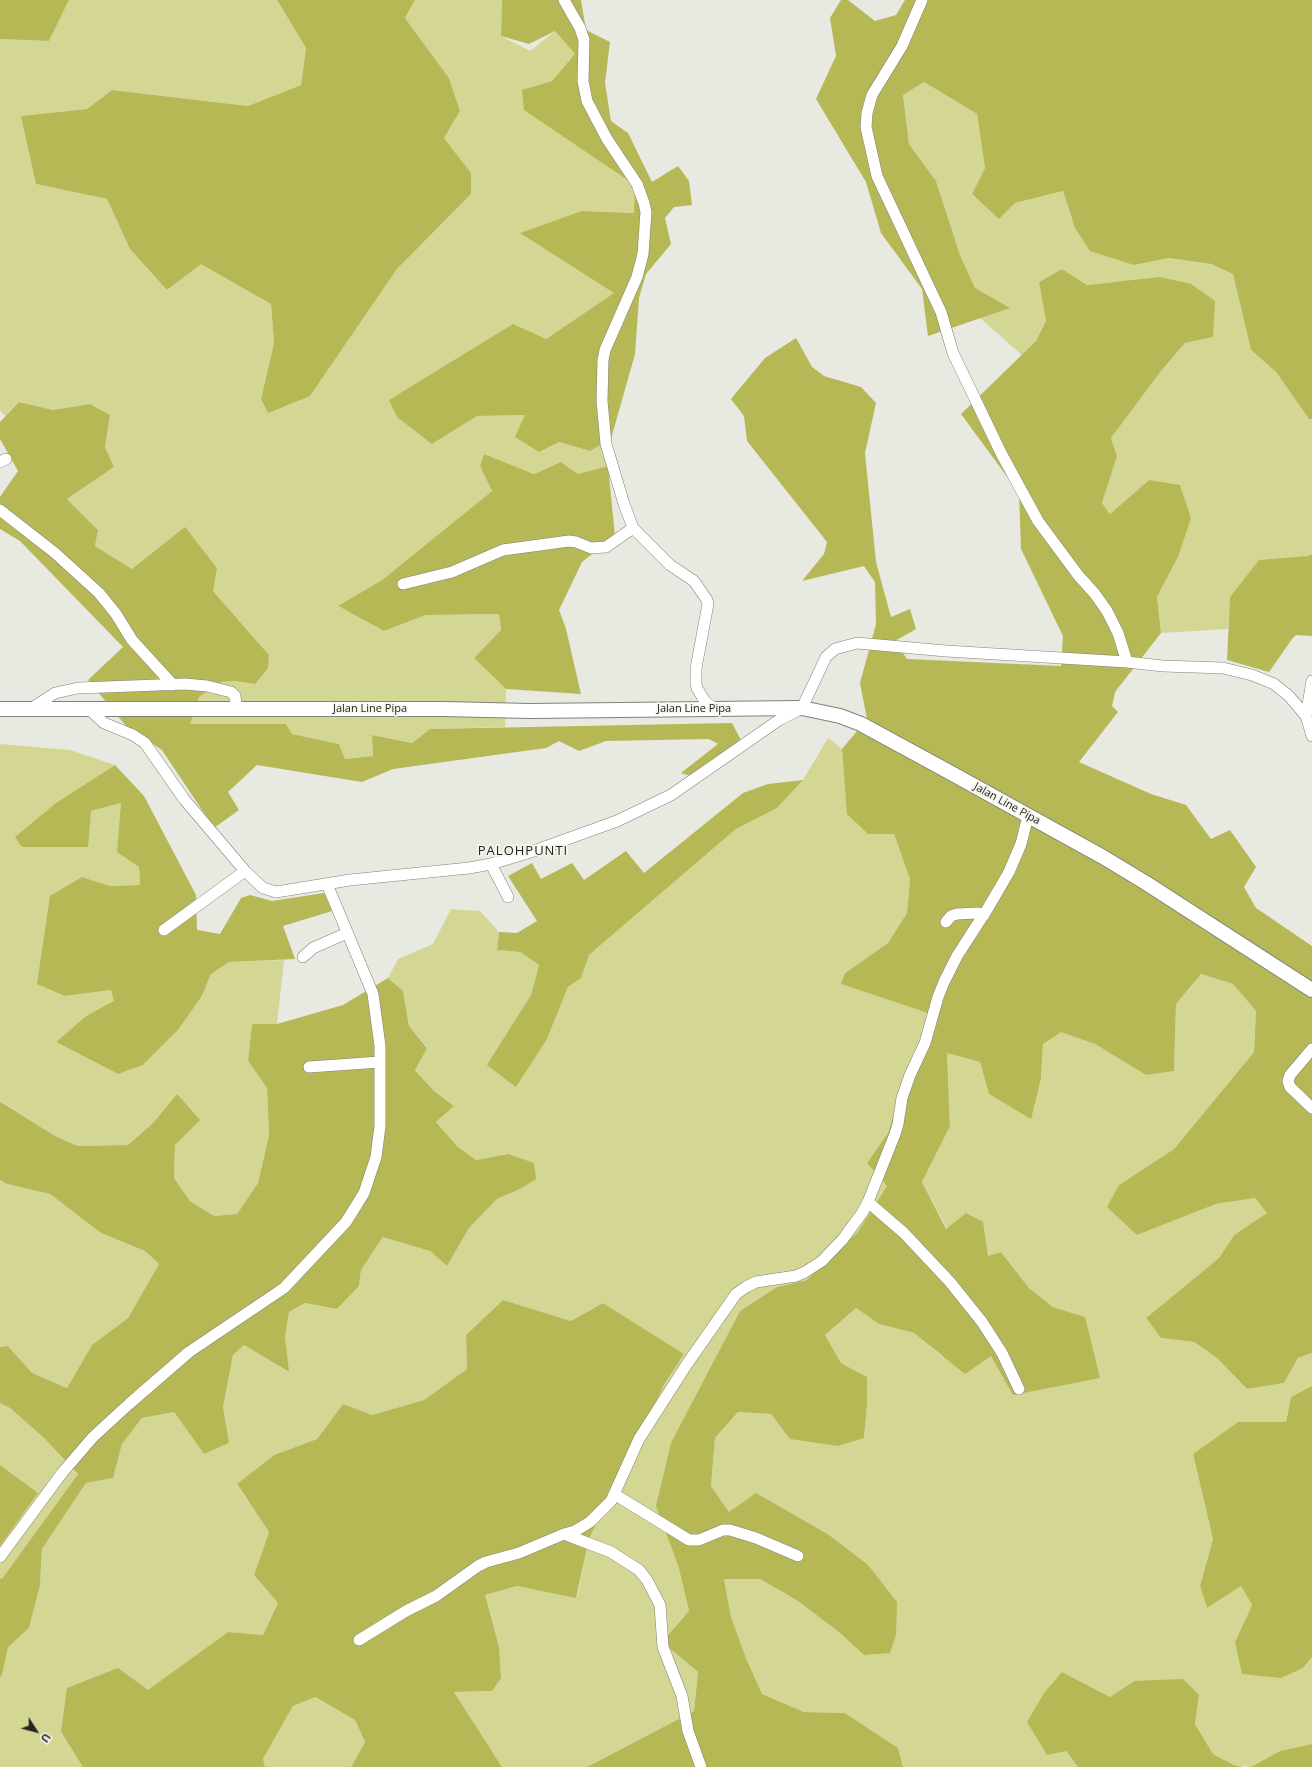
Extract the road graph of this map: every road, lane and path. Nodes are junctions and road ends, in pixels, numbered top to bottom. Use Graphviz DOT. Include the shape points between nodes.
graph roads {
  1 [pos="564,0"];
  2 [pos="922,0"];
  3 [pos="0,510"];
  4 [pos="634,528"];
  5 [pos="403,584"];
  6 [pos="1127,662"];
  7 [pos="1312,681"];
  8 [pos="173,684"];
  9 [pos="32,708"];
  10 [pos="802,708"];
  11 [pos="0,709"];
  12 [pos="716,709"];
  13 [pos="90,710"];
  14 [pos="237,710"];
  15 [pos="1306,716"];
  16 [pos="1312,736"];
  17 [pos="1028,816"];
  18 [pos="491,864"];
  19 [pos="245,871"];
  20 [pos="328,884"];
  21 [pos="508,897"];
  22 [pos="984,915"];
  23 [pos="946,922"];
  24 [pos="164,930"];
  25 [pos="347,933"];
  26 [pos="302,958"];
  27 [pos="1312,990"];
  28 [pos="1312,1049"];
  29 [pos="380,1062"];
  30 [pos="309,1067"];
  31 [pos="1312,1108"];
  32 [pos="868,1202"];
  33 [pos="1019,1389"];
  34 [pos="614,1494"];
  35 [pos="564,1534"];
  36 [pos="798,1556"];
  37 [pos="0,1557"];
  38 [pos="359,1640"];
  39 [pos="701,1767"];
  1 -- 4 [label="street" via="584,40 583,81 587,101 607,139 636,184 646,216 641,265 605,350 602,380 606,444"];
  2 -- 6 [label="street" via="902,46 872,95 867,113 866,127 876,176 931,291 953,353 1004,460 1038,521 1107,611 1118,633"];
  3 -- 8 [label="street" via="88,582 116,614 132,640"];
  4 -- 5 [label="street" via="606,547 591,548 569,541 503,550 452,572"];
  4 -- 12 [label="street" via="670,565 694,581 708,604 696,668 696,683 704,700"];
  6 -- 10 [label="street" via="857,643 835,649 826,657"];
  6 -- 15 [label="street" via="1223,668 1252,674 1282,690"];
  7 -- 15 [label="street"];
  8 -- 9 [label="street" via="78,688 54,693"];
  8 -- 14 [label="street" via="196,684 226,690 235,696"];
  9 -- 11 [label="main road, Jalan Line Pipa"];
  9 -- 13 [label="main road, Jalan Line Pipa"];
  10 -- 12 [label="main road, Jalan Line Pipa"];
  10 -- 17 [label="main road, Jalan Line Pipa" via="840,716 861,724"];
  10 -- 18 [label="street" via="780,720 659,803 617,821"];
  12 -- 14 [label="main road, Jalan Line Pipa"];
  13 -- 14 [label="main road, Jalan Line Pipa"];
  13 -- 19 [label="street" via="104,723 133,735 145,744 184,799"];
  15 -- 16 [label="street"];
  17 -- 22 [label="street" via="1021,844 1009,872"];
  17 -- 27 [label="main road, Jalan Line Pipa" via="1146,883"];
  18 -- 20 [label="street"];
  18 -- 21 [label="street"];
  19 -- 20 [label="street" via="263,888 276,892"];
  19 -- 24 [label="street"];
  20 -- 25 [label="street"];
  22 -- 23 [label="street" via="957,914"];
  22 -- 32 [label="street" via="957,956 938,997 925,1043 902,1098 895,1134"];
  25 -- 26 [label="street" via="313,948"];
  25 -- 29 [label="street" via="372,994"];
  28 -- 31 [label="street" via="1288,1081 1290,1087"];
  29 -- 30 [label="street"];
  29 -- 37 [label="street" via="380,1126 376,1157 364,1193 346,1222 284,1288 189,1352 93,1437"];
  32 -- 33 [label="street" via="904,1232 950,1282 982,1322 1002,1353"];
  32 -- 34 [label="street" via="843,1239 822,1261 796,1276 756,1282 736,1294 655,1412 639,1439"];
  34 -- 35 [label="street" via="605,1508 590,1522"];
  34 -- 36 [label="street" via="690,1540 699,1540 730,1530"];
  35 -- 38 [label="street" via="519,1553 478,1566 436,1596"];
  35 -- 39 [label="street" via="611,1552 639,1570 646,1580 660,1605 663,1647 682,1696 688,1731"];
}
